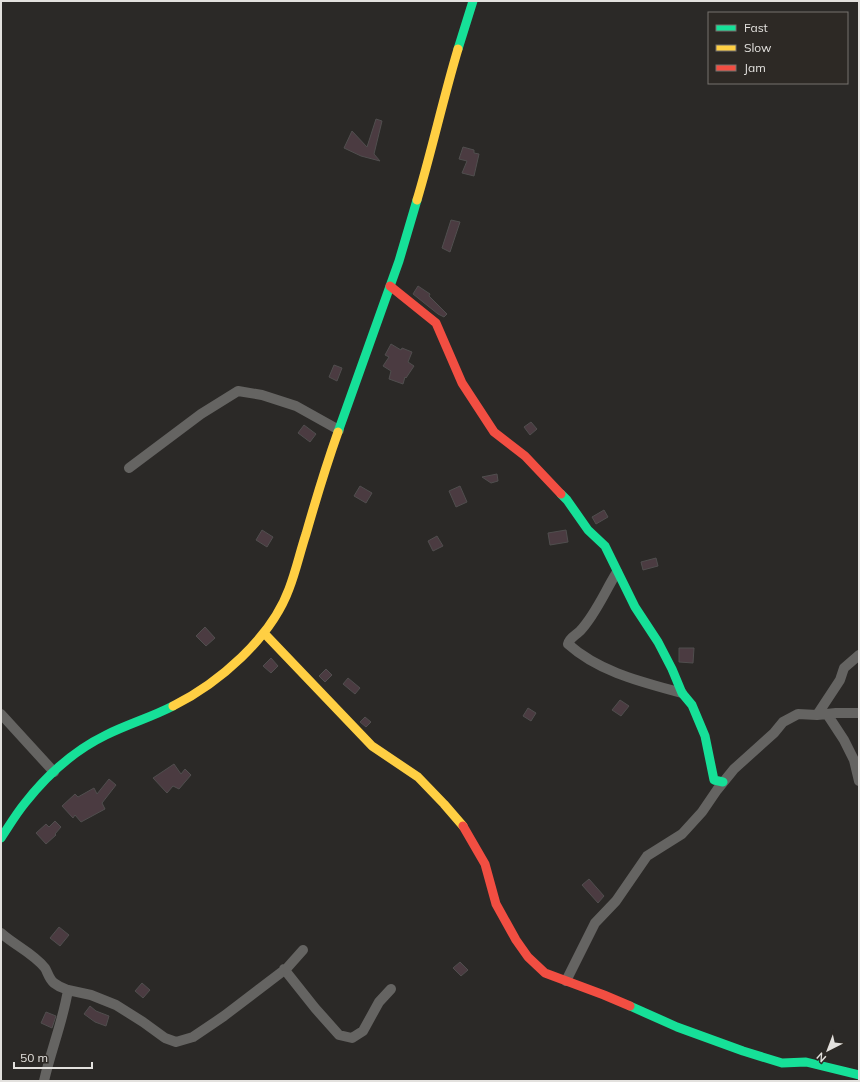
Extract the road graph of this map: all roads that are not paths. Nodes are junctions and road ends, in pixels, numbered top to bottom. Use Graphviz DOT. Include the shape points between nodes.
graph roads {
  1 [pos="473,1"];
  2 [pos="390,286"];
  3 [pos="339,430"];
  4 [pos="129,468"];
  5 [pos="617,572"];
  6 [pos="264,633"];
  7 [pos="859,655"];
  8 [pos="682,693"];
  9 [pos="859,713"];
  10 [pos="1,714"];
  11 [pos="827,714"];
  12 [pos="817,715"];
  13 [pos="54,772"];
  14 [pos="859,781"];
  15 [pos="723,782"];
  16 [pos="1,838"];
  17 [pos="1,933"];
  18 [pos="303,950"];
  19 [pos="284,969"];
  20 [pos="566,981"];
  21 [pos="391,989"];
  22 [pos="68,990"];
  23 [pos="859,1075"];
  24 [pos="44,1081"];
  1 -- 2 [label="street" via="445,91 411,224"];
  2 -- 3 [label="street"];
  2 -- 5 [label="street" via="436,323 462,384 494,432 525,456 567,500 588,530 605,546"];
  3 -- 4 [label="street" via="296,406 262,395 238,391 201,414"];
  3 -- 6 [label="street" via="289,590"];
  5 -- 8 [label="street" via="635,607 658,642"];
  5 -- 8 [label="street" via="597,608 568,644 597,664 628,677"];
  6 -- 13 [label="street" via="252,647 193,696 107,734 70,757"];
  6 -- 20 [label="street" via="372,746 418,777 444,804 466,830 485,864 496,904 516,940 528,957 545,973"];
  7 -- 12 [label="street" via="844,668 840,680"];
  8 -- 15 [label="street" via="692,705 705,736 714,780"];
  9 -- 11 [label="street"];
  10 -- 13 [label="street"];
  11 -- 12 [label="street"];
  11 -- 14 [label="street" via="854,760"];
  12 -- 15 [label="street" via="798,714 783,722"];
  13 -- 16 [label="street" via="24,804"];
  15 -- 20 [label="street" via="702,812 682,834 647,856 616,901 595,923"];
  17 -- 22 [label="street" via="44,968 52,982"];
  18 -- 19 [label="street"];
  19 -- 21 [label="street" via="339,1035 352,1038 363,1031 379,1002"];
  19 -- 22 [label="street" via="193,1037 176,1042 165,1038 116,1005 91,995"];
  20 -- 23 [label="street" via="743,1051 782,1063 806,1062"];
  22 -- 24 [label="street"];
}
